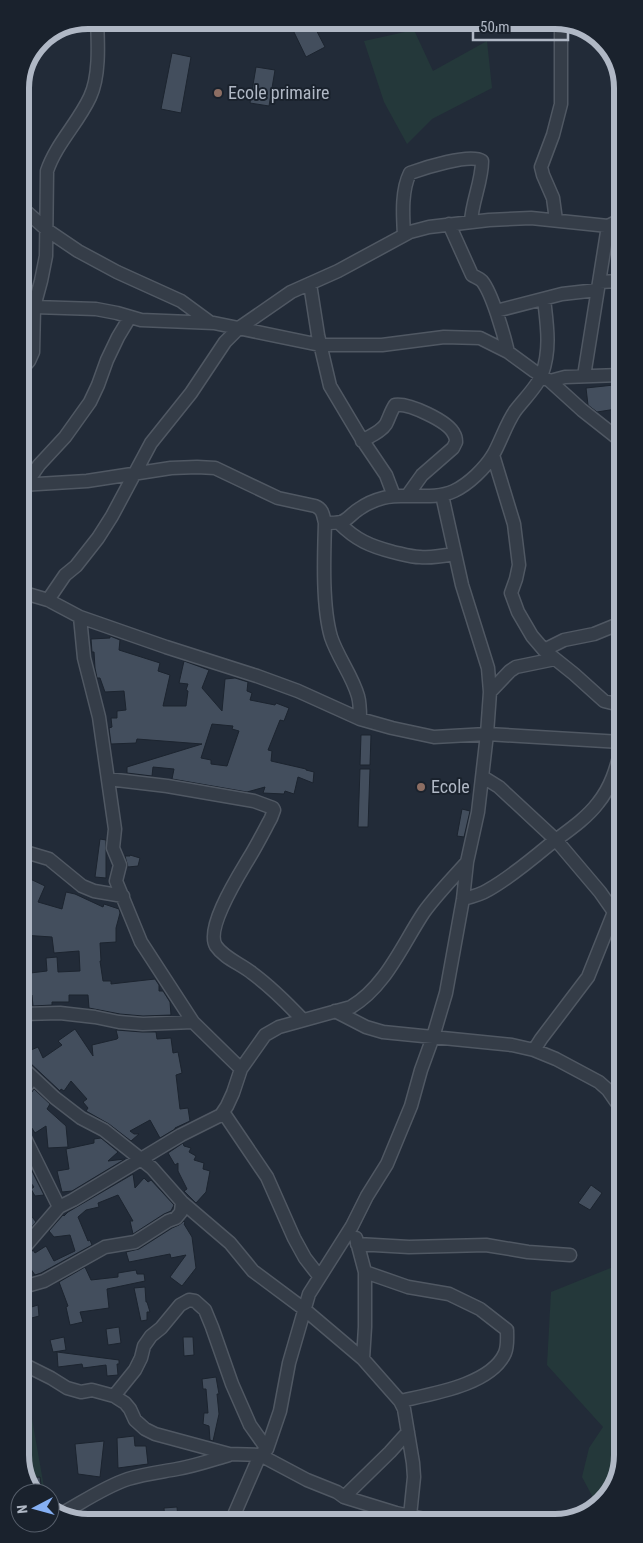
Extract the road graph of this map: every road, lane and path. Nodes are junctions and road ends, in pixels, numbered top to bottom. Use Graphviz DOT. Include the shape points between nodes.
graph roads {
  1 [pos="97,29"];
  2 [pos="561,29"];
  3 [pos="29,214"];
  4 [pos="556,220"];
  5 [pos="471,222"];
  6 [pos="614,223"];
  7 [pos="449,224"];
  8 [pos="608,226"];
  9 [pos="48,230"];
  10 [pos="404,235"];
  11 [pos="614,282"];
  12 [pos="310,284"];
  13 [pos="598,286"];
  14 [pos="544,299"];
  15 [pos="29,307"];
  16 [pos="34,307"];
  17 [pos="496,311"];
  18 [pos="130,317"];
  19 [pos="211,323"];
  20 [pos="239,328"];
  21 [pos="320,345"];
  22 [pos="508,352"];
  23 [pos="29,361"];
  24 [pos="614,375"];
  25 [pos="584,376"];
  26 [pos="546,379"];
  27 [pos="614,435"];
  28 [pos="362,441"];
  29 [pos="493,455"];
  30 [pos="134,474"];
  31 [pos="29,478"];
  32 [pos="29,485"];
  33 [pos="442,495"];
  34 [pos="400,496"];
  35 [pos="325,523"];
  36 [pos="340,523"];
  37 [pos="454,554"];
  38 [pos="29,594"];
  39 [pos="48,600"];
  40 [pos="80,617"];
  41 [pos="614,626"];
  42 [pos="544,650"];
  43 [pos="555,659"];
  44 [pos="490,692"];
  45 [pos="614,704"];
  46 [pos="360,719"];
  47 [pos="488,734"];
  48 [pos="614,742"];
  49 [pos="614,774"];
  50 [pos="483,777"];
  51 [pos="108,779"];
  52 [pos="556,840"];
  53 [pos="29,853"];
  54 [pos="467,862"];
  55 [pos="123,896"];
  56 [pos="462,899"];
  57 [pos="614,908"];
  58 [pos="614,922"];
  59 [pos="335,1011"];
  60 [pos="29,1014"];
  61 [pos="303,1020"];
  62 [pos="193,1022"];
  63 [pos="433,1037"];
  64 [pos="534,1050"];
  65 [pos="241,1069"];
  66 [pos="29,1074"];
  67 [pos="33,1078"];
  68 [pos="29,1082"];
  69 [pos="614,1099"];
  70 [pos="223,1112"];
  71 [pos="29,1146"];
  72 [pos="142,1160"];
  73 [pos="182,1202"];
  74 [pos="59,1208"];
  75 [pos="352,1226"];
  76 [pos="29,1242"];
  77 [pos="357,1244"];
  78 [pos="570,1255"];
  79 [pos="365,1272"];
  80 [pos="319,1276"];
  81 [pos="29,1285"];
  82 [pos="304,1309"];
  83 [pos="363,1359"];
  84 [pos="29,1367"];
  85 [pos="114,1396"];
  86 [pos="400,1401"];
  87 [pos="408,1432"];
  88 [pos="264,1452"];
  89 [pos="229,1454"];
  90 [pos="344,1497"];
  91 [pos="67,1511"];
  92 [pos="235,1514"];
  93 [pos="401,1514"];
  94 [pos="410,1514"];
  1 -- 9 [label="street" via="93,90 51,159 48,171"];
  2 -- 4 [label="street" via="562,104 541,167 553,198"];
  3 -- 9 [label="street"];
  4 -- 5 [label="street" via="530,218"];
  4 -- 8 [label="street"];
  5 -- 7 [label="street"];
  5 -- 10 [label="street" via="482,161 477,158 453,160 410,173 403,210"];
  6 -- 8 [label="street"];
  7 -- 10 [label="street"];
  7 -- 17 [label="street" via="472,275 481,280"];
  8 -- 13 [label="street"];
  9 -- 16 [label="street" via="46,256"];
  9 -- 19 [label="street" via="116,272 181,301"];
  10 -- 12 [label="street"];
  11 -- 13 [label="street"];
  12 -- 20 [label="street" via="291,292"];
  12 -- 21 [label="street"];
  13 -- 14 [label="street"];
  13 -- 25 [label="street"];
  14 -- 17 [label="street"];
  14 -- 26 [label="street" via="548,340"];
  15 -- 16 [label="street"];
  16 -- 18 [label="street" via="96,309"];
  16 -- 23 [label="street" via="33,352"];
  17 -- 22 [label="street"];
  18 -- 19 [label="street" via="152,322"];
  18 -- 31 [label="street" via="107,360 90,402"];
  19 -- 20 [label="street"];
  20 -- 21 [label="street"];
  20 -- 30 [label="street" via="225,342 192,393 151,443"];
  21 -- 22 [label="street" via="382,346 458,337 480,338"];
  21 -- 28 [label="street" via="330,386"];
  22 -- 26 [label="street"];
  24 -- 25 [label="street"];
  25 -- 26 [label="street"];
  26 -- 27 [label="street"];
  26 -- 29 [label="street" via="515,411"];
  28 -- 34 [label="street"];
  28 -- 34 [label="street" via="382,429 398,404 429,415 454,434 456,442 453,448"];
  29 -- 33 [label="street" via="468,482"];
  29 -- 42 [label="street" via="514,524 519,565 511,597 525,625"];
  30 -- 32 [label="street"];
  30 -- 35 [label="street" via="171,468 215,468 278,498 320,508"];
  30 -- 39 [label="street" via="98,538"];
  33 -- 34 [label="street"];
  33 -- 37 [label="street"];
  34 -- 36 [label="street" via="371,502"];
  35 -- 36 [label="street"];
  35 -- 46 [label="street" via="326,610 331,636 358,697"];
  36 -- 37 [label="street" via="372,546 419,558"];
  37 -- 44 [label="street" via="488,668"];
  38 -- 39 [label="street"];
  39 -- 40 [label="street"];
  40 -- 46 [label="street" via="257,676"];
  40 -- 51 [label="street" via="84,658 99,717"];
  41 -- 42 [label="street" via="564,640"];
  42 -- 43 [label="street"];
  43 -- 44 [label="street" via="516,667"];
  43 -- 45 [label="street" via="604,701"];
  44 -- 47 [label="street"];
  46 -- 47 [label="street" via="434,736"];
  47 -- 48 [label="street"];
  47 -- 50 [label="street"];
  49 -- 52 [label="street" via="598,803"];
  50 -- 52 [label="street" via="499,787"];
  50 -- 54 [label="street"];
  51 -- 55 [label="street" via="115,829 112,848 120,865 116,881"];
  51 -- 61 [label="street" via="254,801 273,808 271,818 227,896 218,917 214,942 222,953 251,972"];
  52 -- 56 [label="street" via="490,890"];
  52 -- 57 [label="street"];
  53 -- 55 [label="street" via="49,859 82,886"];
  54 -- 56 [label="street"];
  54 -- 59 [label="street" via="425,911 374,989 360,1002"];
  55 -- 62 [label="street" via="141,942"];
  56 -- 63 [label="street" via="446,993"];
  58 -- 64 [label="street" via="588,977"];
  59 -- 61 [label="street"];
  59 -- 63 [label="street" via="383,1032"];
  60 -- 62 [label="street" via="60,1013 143,1024"];
  61 -- 65 [label="street" via="265,1035"];
  62 -- 65 [label="street"];
  63 -- 64 [label="street"];
  63 -- 75 [label="street" via="411,1106 387,1164"];
  64 -- 69 [label="street" via="599,1082"];
  65 -- 70 [label="street"];
  66 -- 67 [label="street"];
  67 -- 68 [label="street"];
  67 -- 72 [label="street" via="81,1118 104,1130"];
  70 -- 72 [label="street"];
  70 -- 80 [label="street" via="267,1177 294,1238"];
  71 -- 74 [label="street"];
  72 -- 73 [label="street"];
  72 -- 74 [label="street"];
  73 -- 81 [label="street" via="181,1212 176,1218 135,1242 105,1247 44,1281"];
  73 -- 82 [label="street" via="230,1243 253,1271"];
  74 -- 76 [label="street"];
  75 -- 77 [label="street"];
  75 -- 80 [label="street"];
  77 -- 78 [label="street" via="409,1247 486,1245"];
  77 -- 79 [label="street"];
  79 -- 83 [label="street"];
  79 -- 86 [label="street" via="408,1287 449,1294 480,1309 507,1330 504,1354 492,1369 476,1380 450,1390"];
  80 -- 82 [label="street"];
  82 -- 83 [label="street"];
  82 -- 88 [label="street" via="280,1410"];
  83 -- 86 [label="street"];
  84 -- 85 [label="street" via="68,1388"];
  85 -- 88 [label="street" via="135,1370 151,1336 180,1305 189,1300 195,1301 205,1310 232,1384"];
  85 -- 89 [label="street" via="125,1403 135,1420 154,1434"];
  86 -- 87 [label="street"];
  87 -- 90 [label="street"];
  87 -- 94 [label="street" via="414,1477"];
  88 -- 89 [label="street"];
  88 -- 90 [label="street" via="307,1480"];
  88 -- 92 [label="street"];
  89 -- 91 [label="street" via="204,1463 128,1479"];
  90 -- 93 [label="street"];
}
